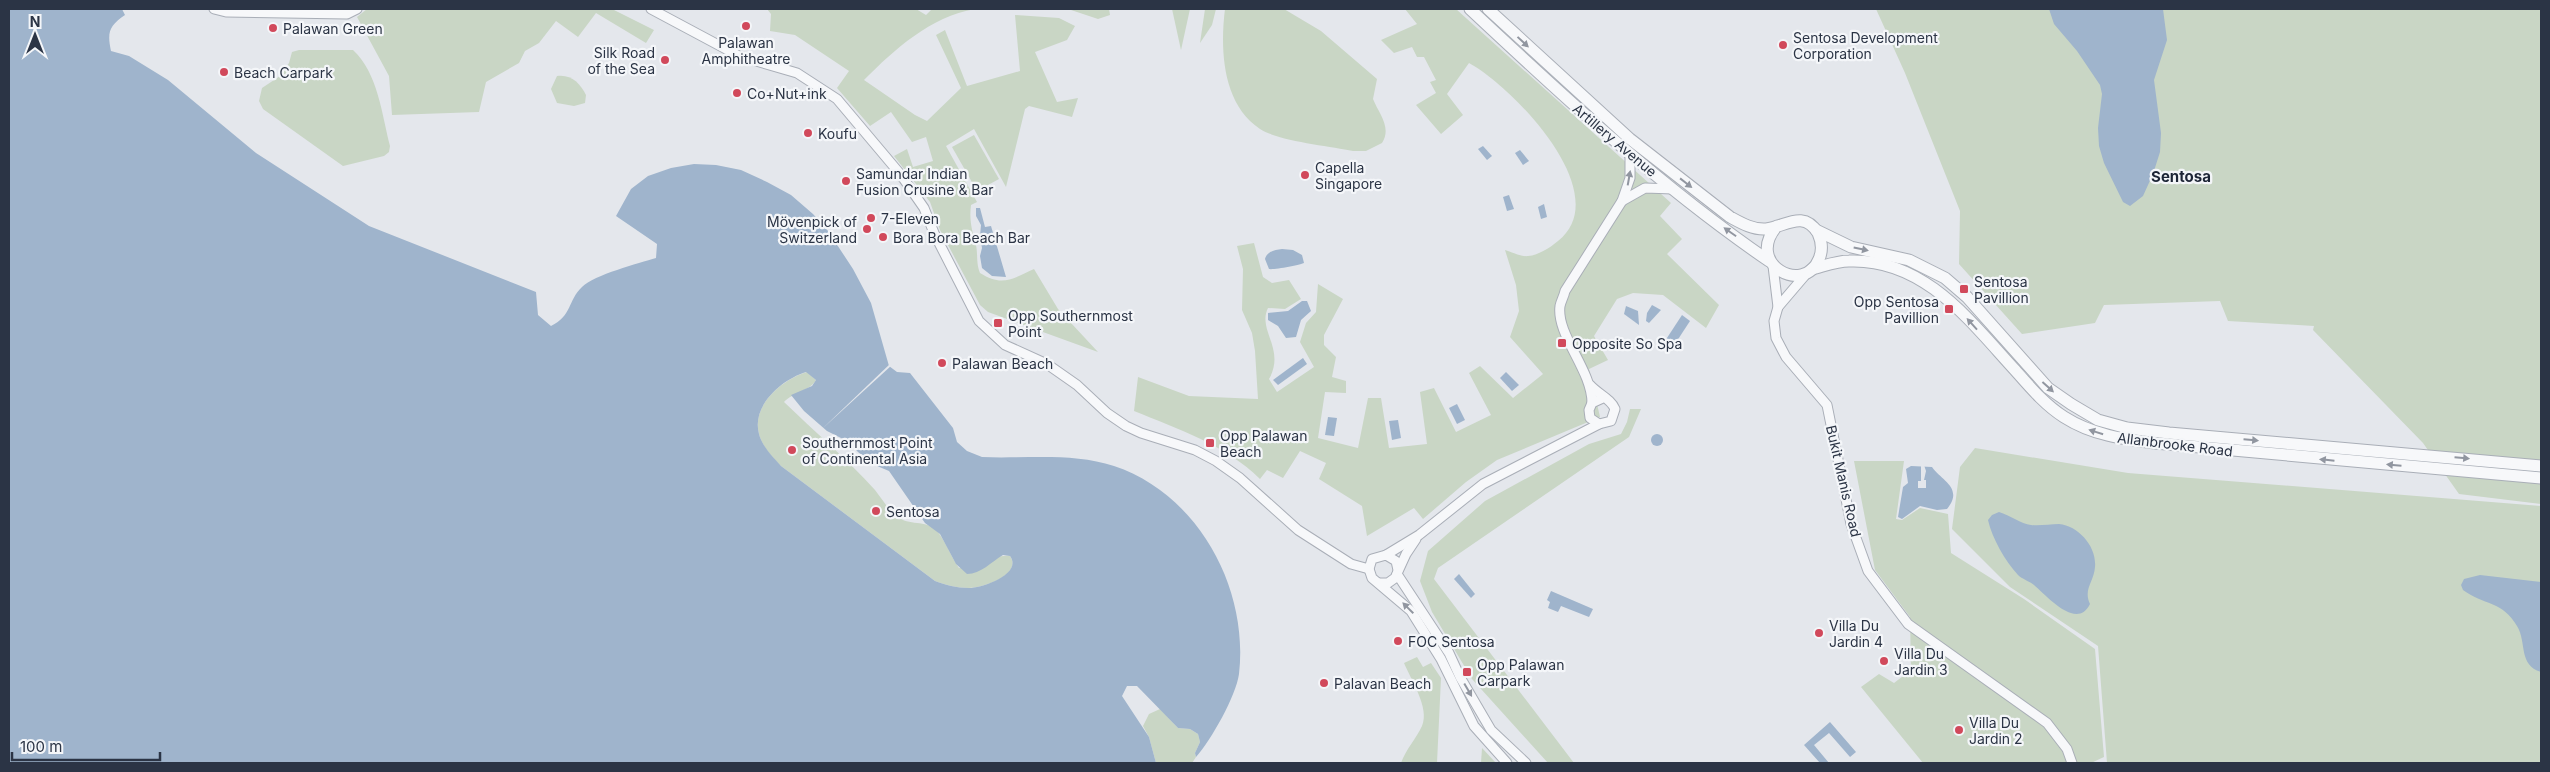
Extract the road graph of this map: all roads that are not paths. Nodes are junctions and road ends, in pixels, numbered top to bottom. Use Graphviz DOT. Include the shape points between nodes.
graph roads {
  1 [pos="214,9"];
  2 [pos="357,9"];
  3 [pos="651,9"];
  4 [pos="1470,9"];
  5 [pos="1488,9"];
  6 [pos="1630,154"];
  7 [pos="1674,189"];
  8 [pos="1622,201"];
  9 [pos="1777,226"];
  10 [pos="1816,230"];
  11 [pos="1771,263"];
  12 [pos="1810,270"];
  13 [pos="1778,307"];
  14 [pos="1590,385"];
  15 [pos="1603,398"];
  16 [pos="1592,403"];
  17 [pos="1589,414"];
  18 [pos="1600,424"];
  19 [pos="1576,435"];
  20 [pos="2541,466"];
  21 [pos="2541,478"];
  22 [pos="1419,535"];
  23 [pos="1386,554"];
  24 [pos="1369,569"];
  25 [pos="1398,572"];
  26 [pos="1379,583"];
  27 [pos="1452,660"];
  28 [pos="1450,680"];
  29 [pos="1507,763"];
  30 [pos="1526,763"];
  31 [pos="2072,763"];
  1 -- 2 [label="street" via="226,12 347,14"];
  3 -- 24 [label="street" via="739,56 797,73 837,99 901,175 924,208 979,321 1005,345 1047,364 1126,426 1195,450 1216,461 1298,530 1351,564"];
  4 -- 6 [label="street, Artillery Avenue" via="1582,114"];
  5 -- 9 [label="street, Artillery Avenue, one-way" via="1630,139 1730,217 1755,228"];
  6 -- 7 [label="street, Artillery Avenue"];
  8 -- 6 [label="street, one-way" via="1630,178"];
  7 -- 8 [label="street" via="1645,188"];
  11 -- 7 [label="street, Artillery Avenue, one-way"];
  8 -- 14 [label="street" via="1565,291 1560,307 1565,331"];
  9 -- 10 [label="street, Artillery Avenue" via="1797,220"];
  9 -- 11 [label="street" via="1767,242"];
  10 -- 12 [label="street" via="1821,255"];
  10 -- 20 [label="street, Allanbrooke Road, one-way" via="1851,247 1909,260 1945,278 1967,297 2048,388 2098,420 2160,432"];
  11 -- 12 [label="street, Artillery Avenue" via="1786,274 1800,275"];
  11 -- 13 [label="street"];
  12 -- 13 [label="street"];
  21 -- 12 [label="street, Allanbrooke Road, one-way" via="2155,443 2092,431 2064,417 2040,397 1956,306 1927,283 1905,272 1865,262 1849,261"];
  13 -- 31 [label="street, Bukit Manis Road" via="1774,321 1776,338 1786,357 1827,405 1851,524 1868,571 1908,624 2047,723 2067,749"];
  14 -- 15 [label="street"];
  14 -- 16 [label="street"];
  15 -- 16 [label="street"];
  15 -- 18 [label="street" via="1611,402 1615,413 1611,421"];
  16 -- 17 [label="street"];
  17 -- 18 [label="street"];
  17 -- 19 [label="street"];
  18 -- 19 [label="street"];
  19 -- 22 [label="street" via="1560,447 1483,484"];
  22 -- 23 [label="street"];
  22 -- 25 [label="street"];
  23 -- 24 [label="street" via="1372,560"];
  23 -- 25 [label="street" via="1396,561"];
  24 -- 26 [label="street" via="1372,578"];
  25 -- 26 [label="street" via="1392,581"];
  25 -- 27 [label="street"];
  28 -- 26 [label="street, one-way" via="1442,659 1411,611"];
  27 -- 28 [label="street"];
  27 -- 30 [label="street, one-way" via="1491,730"];
  28 -- 29 [label="street" via="1474,726"];
}
